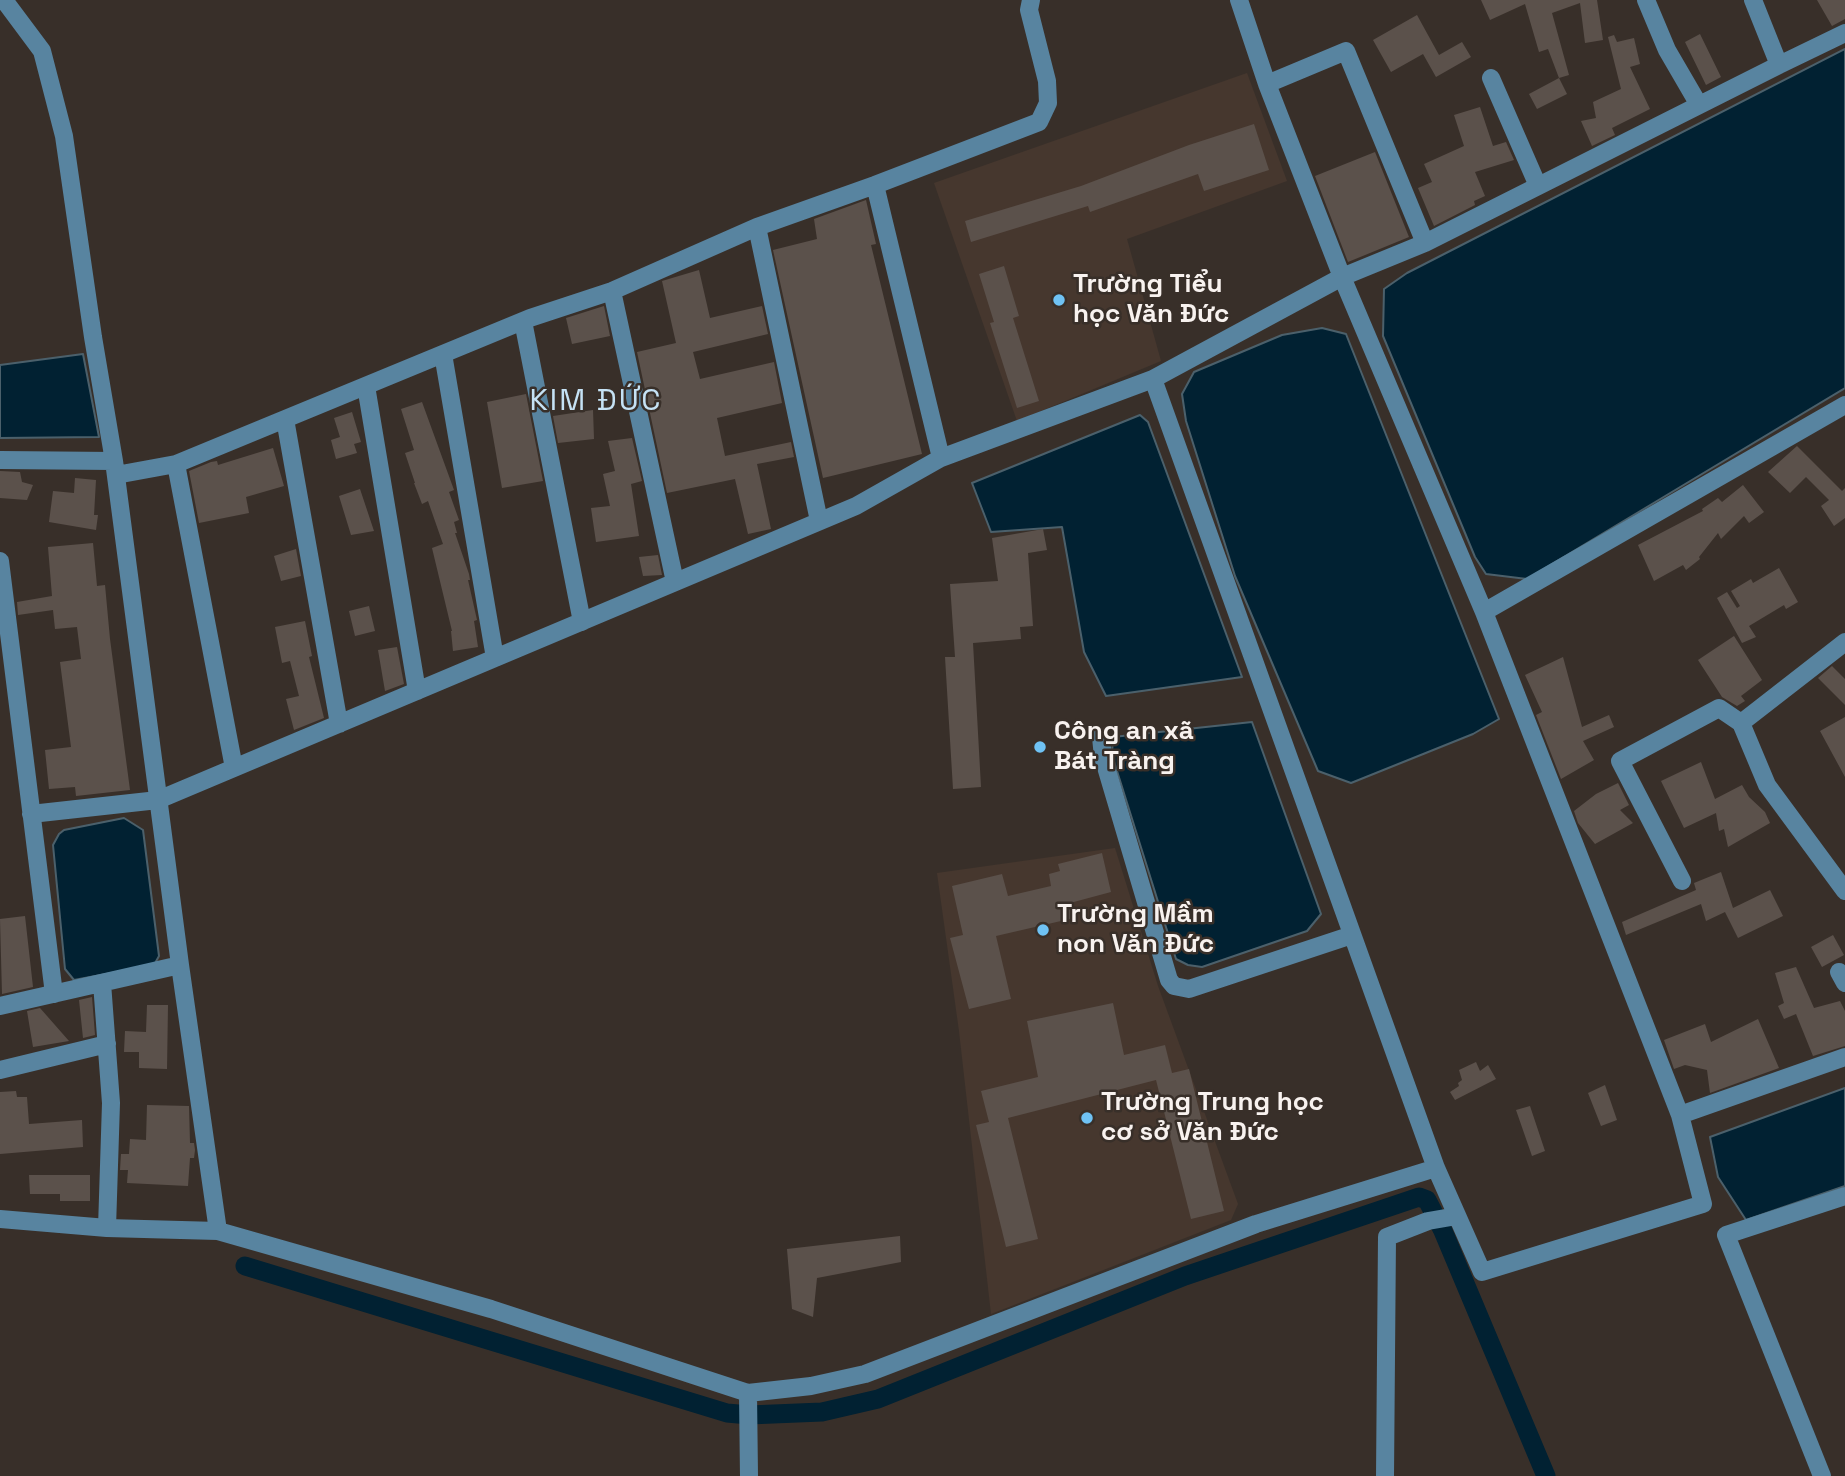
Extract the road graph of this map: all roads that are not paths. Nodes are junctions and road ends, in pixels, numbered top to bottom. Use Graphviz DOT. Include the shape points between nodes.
graph roads {
  1 [pos="4,0"];
  2 [pos="1031,0"];
  3 [pos="1239,0"];
  4 [pos="1646,0"];
  5 [pos="1753,0"];
  6 [pos="1845,33"];
  7 [pos="1779,65"];
  8 [pos="1491,78"];
  9 [pos="1267,84"];
  10 [pos="1699,105"];
  11 [pos="875,185"];
  12 [pos="1538,186"];
  13 [pos="757,227"];
  14 [pos="1426,243"];
  15 [pos="1342,277"];
  16 [pos="612,291"];
  17 [pos="523,321"];
  18 [pos="443,354"];
  19 [pos="1153,379"];
  20 [pos="366,386"];
  21 [pos="1845,405"];
  22 [pos="285,419"];
  23 [pos="941,458"];
  24 [pos="0,460"];
  25 [pos="176,464"];
  26 [pos="115,468"];
  27 [pos="819,522"];
  28 [pos="0,561"];
  29 [pos="675,582"];
  30 [pos="1484,612"];
  31 [pos="582,622"];
  32 [pos="1845,642"];
  33 [pos="495,658"];
  34 [pos="417,691"];
  35 [pos="1741,723"];
  36 [pos="339,724"];
  37 [pos="1101,737"];
  38 [pos="234,768"];
  39 [pos="158,800"];
  40 [pos="31,814"];
  41 [pos="1682,881"];
  42 [pos="1845,891"];
  43 [pos="1352,935"];
  44 [pos="180,965"];
  45 [pos="102,983"];
  46 [pos="54,994"];
  47 [pos="0,1006"];
  48 [pos="107,1044"];
  49 [pos="1845,1057"];
  50 [pos="0,1070"];
  51 [pos="1680,1115"];
  52 [pos="1436,1168"];
  53 [pos="1845,1196"];
  54 [pos="1452,1216"];
  55 [pos="0,1219"];
  56 [pos="107,1228"];
  57 [pos="218,1231"];
  58 [pos="748,1399"];
  59 [pos="749,1476"];
  60 [pos="1385,1476"];
  61 [pos="1822,1476"];
  1 -- 26 [label="street" via="42,51 64,136"];
  2 -- 11 [label="street" via="1029,10 1047,81 1048,103 1039,122"];
  3 -- 9 [label="street"];
  4 -- 10 [label="street" via="1667,50"];
  5 -- 7 [label="street"];
  6 -- 7 [label="street"];
  7 -- 10 [label="street"];
  8 -- 12 [label="street"];
  9 -- 14 [label="street" via="1346,51"];
  9 -- 15 [label="street"];
  10 -- 12 [label="street"];
  11 -- 13 [label="street"];
  11 -- 23 [label="street"];
  12 -- 14 [label="street"];
  13 -- 16 [label="street"];
  13 -- 27 [label="street"];
  14 -- 15 [label="street"];
  15 -- 19 [label="street"];
  15 -- 30 [label="street"];
  16 -- 17 [label="street"];
  16 -- 29 [label="street"];
  17 -- 18 [label="street"];
  17 -- 31 [label="street"];
  18 -- 20 [label="street"];
  18 -- 33 [label="street"];
  19 -- 23 [label="street"];
  19 -- 43 [label="street"];
  20 -- 22 [label="street"];
  20 -- 34 [label="street"];
  21 -- 30 [label="street"];
  22 -- 25 [label="street"];
  22 -- 36 [label="street"];
  23 -- 27 [label="street"];
  24 -- 26 [label="street"];
  25 -- 26 [label="street"];
  25 -- 38 [label="street"];
  26 -- 39 [label="street"];
  27 -- 29 [label="street"];
  28 -- 40 [label="street"];
  29 -- 31 [label="street"];
  30 -- 51 [label="street"];
  31 -- 33 [label="street"];
  32 -- 35 [label="street"];
  33 -- 34 [label="street"];
  34 -- 36 [label="street"];
  35 -- 41 [label="street" via="1719,708 1620,761"];
  35 -- 42 [label="street" via="1767,785"];
  36 -- 38 [label="street"];
  37 -- 43 [label="street" via="1174,986 1189,989"];
  38 -- 39 [label="street"];
  39 -- 40 [label="street"];
  39 -- 44 [label="street"];
  40 -- 46 [label="street"];
  43 -- 52 [label="street"];
  44 -- 45 [label="street"];
  44 -- 57 [label="street"];
  45 -- 46 [label="street"];
  45 -- 48 [label="street"];
  46 -- 47 [label="street"];
  48 -- 50 [label="street"];
  48 -- 56 [label="street" via="111,1103"];
  49 -- 51 [label="street"];
  51 -- 54 [label="street" via="1703,1204 1482,1272"];
  52 -- 54 [label="street"];
  52 -- 58 [label="street" via="1256,1224 865,1374"];
  53 -- 61 [label="street" via="1726,1235"];
  54 -- 60 [label="street" via="1387,1237"];
  55 -- 56 [label="street"];
  56 -- 57 [label="street"];
  57 -- 58 [label="street" via="491,1309"];
  58 -- 59 [label="street"];
}
